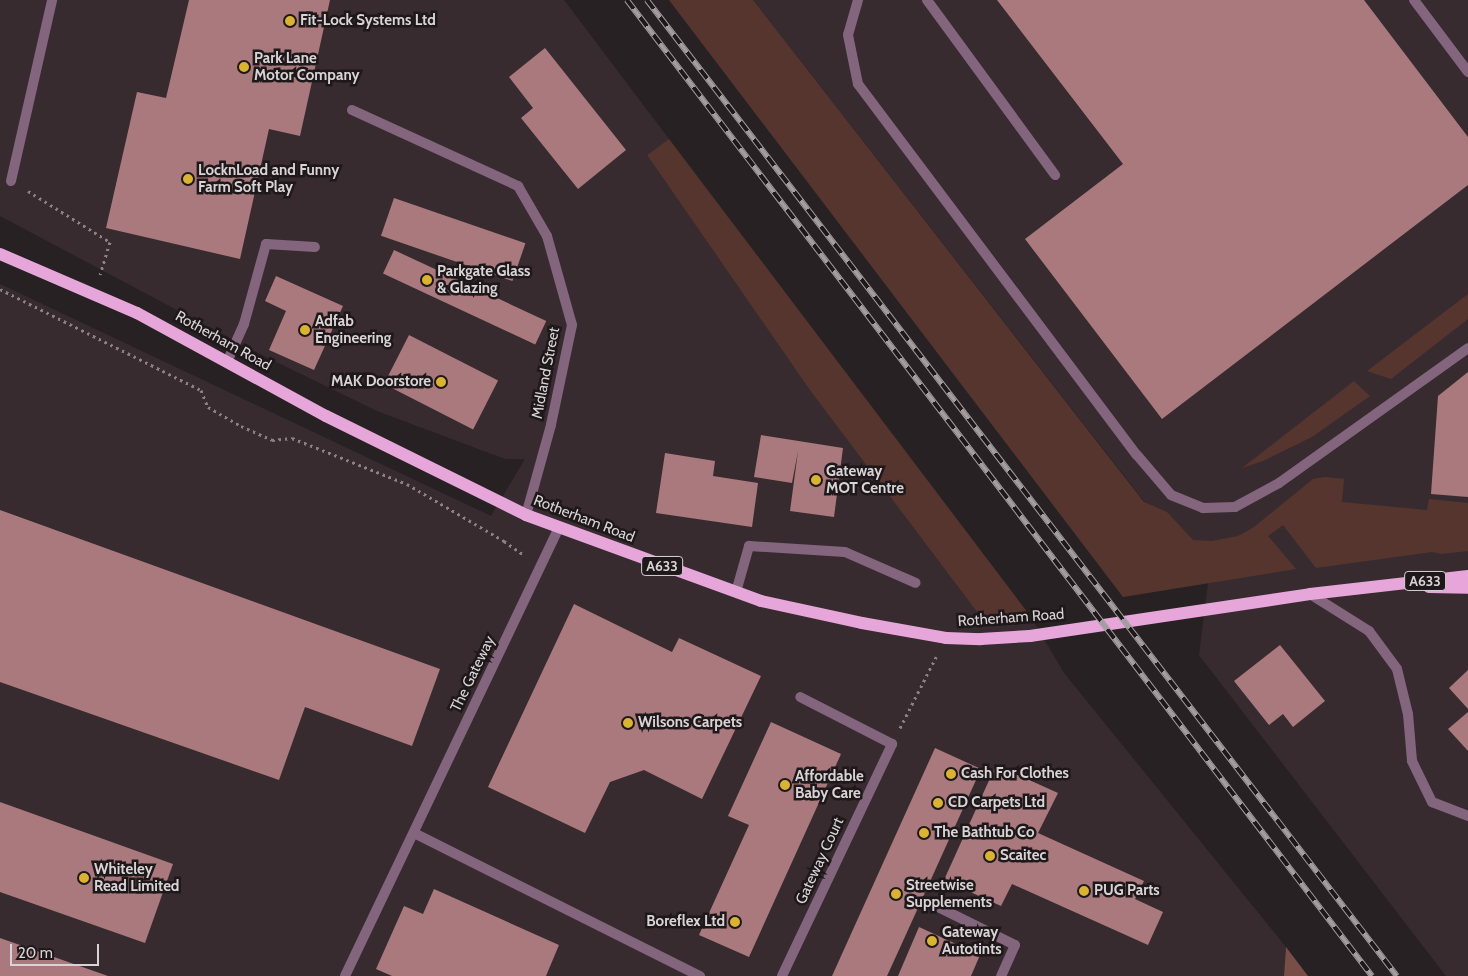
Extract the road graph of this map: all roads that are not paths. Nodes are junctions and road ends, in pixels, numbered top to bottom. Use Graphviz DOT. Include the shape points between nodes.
graph roads {
  1 [pos="52,0"];
  2 [pos="858,0"];
  3 [pos="928,0"];
  4 [pos="1414,0"];
  5 [pos="1468,72"];
  6 [pos="352,110"];
  7 [pos="1055,175"];
  8 [pos="11,181"];
  9 [pos="315,247"];
  10 [pos="0,254"];
  11 [pos="1468,348"];
  12 [pos="226,362"];
  13 [pos="526,515"];
  14 [pos="559,528"];
  15 [pos="1468,576"];
  16 [pos="916,583"];
  17 [pos="1382,586"];
  18 [pos="1468,588"];
  19 [pos="736,592"];
  20 [pos="1310,594"];
  21 [pos="800,697"];
  22 [pos="1468,816"];
  23 [pos="414,833"];
  24 [pos="936,906"];
  25 [pos="345,976"];
  26 [pos="700,976"];
  27 [pos="782,976"];
  28 [pos="1001,976"];
  1 -- 8 [label="street"];
  2 -- 11 [label="street" via="848,35 858,84 1137,455 1171,495 1203,508 1235,507 1279,483"];
  3 -- 7 [label="street"];
  4 -- 5 [label="street"];
  6 -- 13 [label="street, Midland Street" via="518,186 548,236 572,325 551,425"];
  9 -- 12 [label="street" via="266,244 244,324"];
  10 -- 12 [label="main road, Rotherham Road / A633" via="137,313"];
  12 -- 13 [label="main road, Rotherham Road / A633" via="326,416"];
  13 -- 14 [label="main road, Rotherham Road / A633"];
  14 -- 19 [label="main road, Rotherham Road / A633"];
  14 -- 23 [label="street, The Gateway"];
  15 -- 17 [label="main road, Rotherham Road / A633"];
  16 -- 19 [label="street" via="845,552 749,546"];
  17 -- 18 [label="main road, Rotherham Road / A633"];
  17 -- 20 [label="main road, Rotherham Road / A633"];
  19 -- 20 [label="main road, Rotherham Road / A633" via="761,601 834,617 946,638 981,639 1030,636"];
  20 -- 22 [label="street" via="1368,631 1397,669 1408,714 1412,761 1432,802"];
  21 -- 27 [label="street, Gateway Court" via="892,744"];
  23 -- 25 [label="street, The Gateway"];
  23 -- 26 [label="street"];
  24 -- 28 [label="street" via="1014,945"];
}
